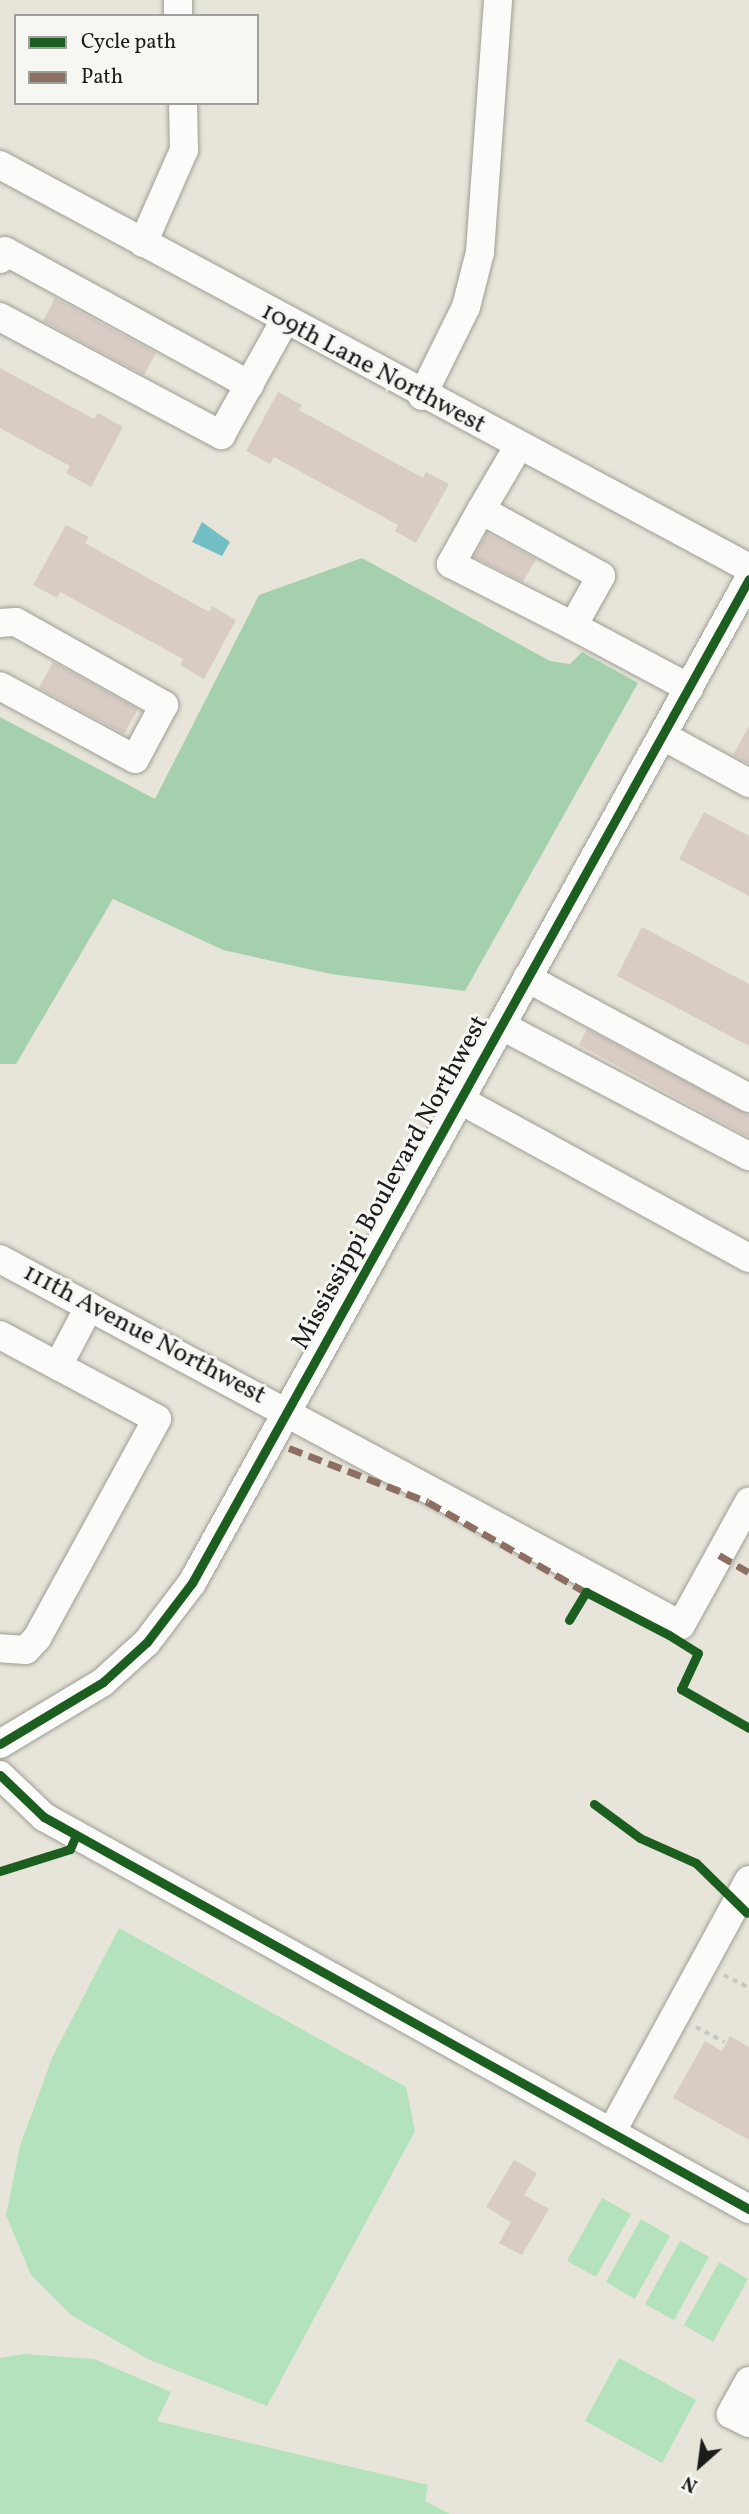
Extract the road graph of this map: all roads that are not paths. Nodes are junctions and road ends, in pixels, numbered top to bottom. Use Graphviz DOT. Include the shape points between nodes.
graph roads {
  1 [pos="498,0"];
  2 [pos="183,105"];
  3 [pos="0,165"];
  4 [pos="142,243"];
  5 [pos="0,260"];
  6 [pos="0,317"];
  7 [pos="284,322"];
  8 [pos="250,385"];
  9 [pos="422,396"];
  10 [pos="518,447"];
  11 [pos="481,510"];
  12 [pos="749,568"];
  13 [pos="749,579"];
  14 [pos="0,623"];
  15 [pos="573,626"];
  16 [pos="0,686"];
  17 [pos="689,688"];
  18 [pos="663,736"];
  19 [pos="749,783"];
  20 [pos="527,978"];
  21 [pos="502,1026"];
  22 [pos="749,1098"];
  23 [pos="462,1101"];
  24 [pos="749,1156"];
  25 [pos="749,1258"];
  26 [pos="0,1259"];
  27 [pos="89,1307"];
  28 [pos="0,1335"];
  29 [pos="58,1366"];
  30 [pos="287,1412"];
  31 [pos="749,1502"];
  32 [pos="0,1648"];
  33 [pos="0,1744"];
  34 [pos="0,1775"];
  35 [pos="749,1880"];
  36 [pos="611,2133"];
  37 [pos="749,2209"];
  38 [pos="749,2381"];
  39 [pos="749,2423"];
  1 -- 9 [label="street" via="481,252 466,307"];
  2 -- 4 [label="street" via="184,150"];
  3 -- 4 [label="street, 109th Lane Northwest"];
  4 -- 7 [label="street, 109th Lane Northwest"];
  5 -- 8 [label="street" via="5,251"];
  6 -- 8 [label="street" via="221,435"];
  7 -- 8 [label="street"];
  7 -- 9 [label="street, 109th Lane Northwest"];
  9 -- 10 [label="street, 109th Lane Northwest"];
  10 -- 11 [label="street"];
  10 -- 12 [label="street, 109th Lane Northwest"];
  11 -- 15 [label="street" via="601,576"];
  11 -- 15 [label="street" via="452,564"];
  13 -- 17 [label="street, Mississippi Boulevard Northwest"];
  14 -- 16 [label="street" via="16,622 164,705 135,759"];
  15 -- 17 [label="street"];
  17 -- 18 [label="street, Mississippi Boulevard Northwest"];
  18 -- 19 [label="street"];
  18 -- 20 [label="street, Mississippi Boulevard Northwest"];
  20 -- 21 [label="street, Mississippi Boulevard Northwest"];
  20 -- 22 [label="street"];
  21 -- 23 [label="street, Mississippi Boulevard Northwest"];
  21 -- 24 [label="street"];
  23 -- 25 [label="street"];
  23 -- 30 [label="street, Mississippi Boulevard Northwest"];
  26 -- 27 [label="street, 111th Avenue Northwest"];
  27 -- 29 [label="street"];
  27 -- 30 [label="street, 111th Avenue Northwest"];
  28 -- 29 [label="street"];
  29 -- 32 [label="street" via="157,1419 37,1638 26,1650"];
  30 -- 31 [label="street, 111th Avenue Northwest" via="681,1625"];
  30 -- 33 [label="street, Mississippi Boulevard Northwest" via="192,1583 147,1642 88,1694"];
  34 -- 36 [label="street" via="44,1817"];
  35 -- 36 [label="street"];
  36 -- 37 [label="street"];
  38 -- 39 [label="street" via="731,2414"];
}
